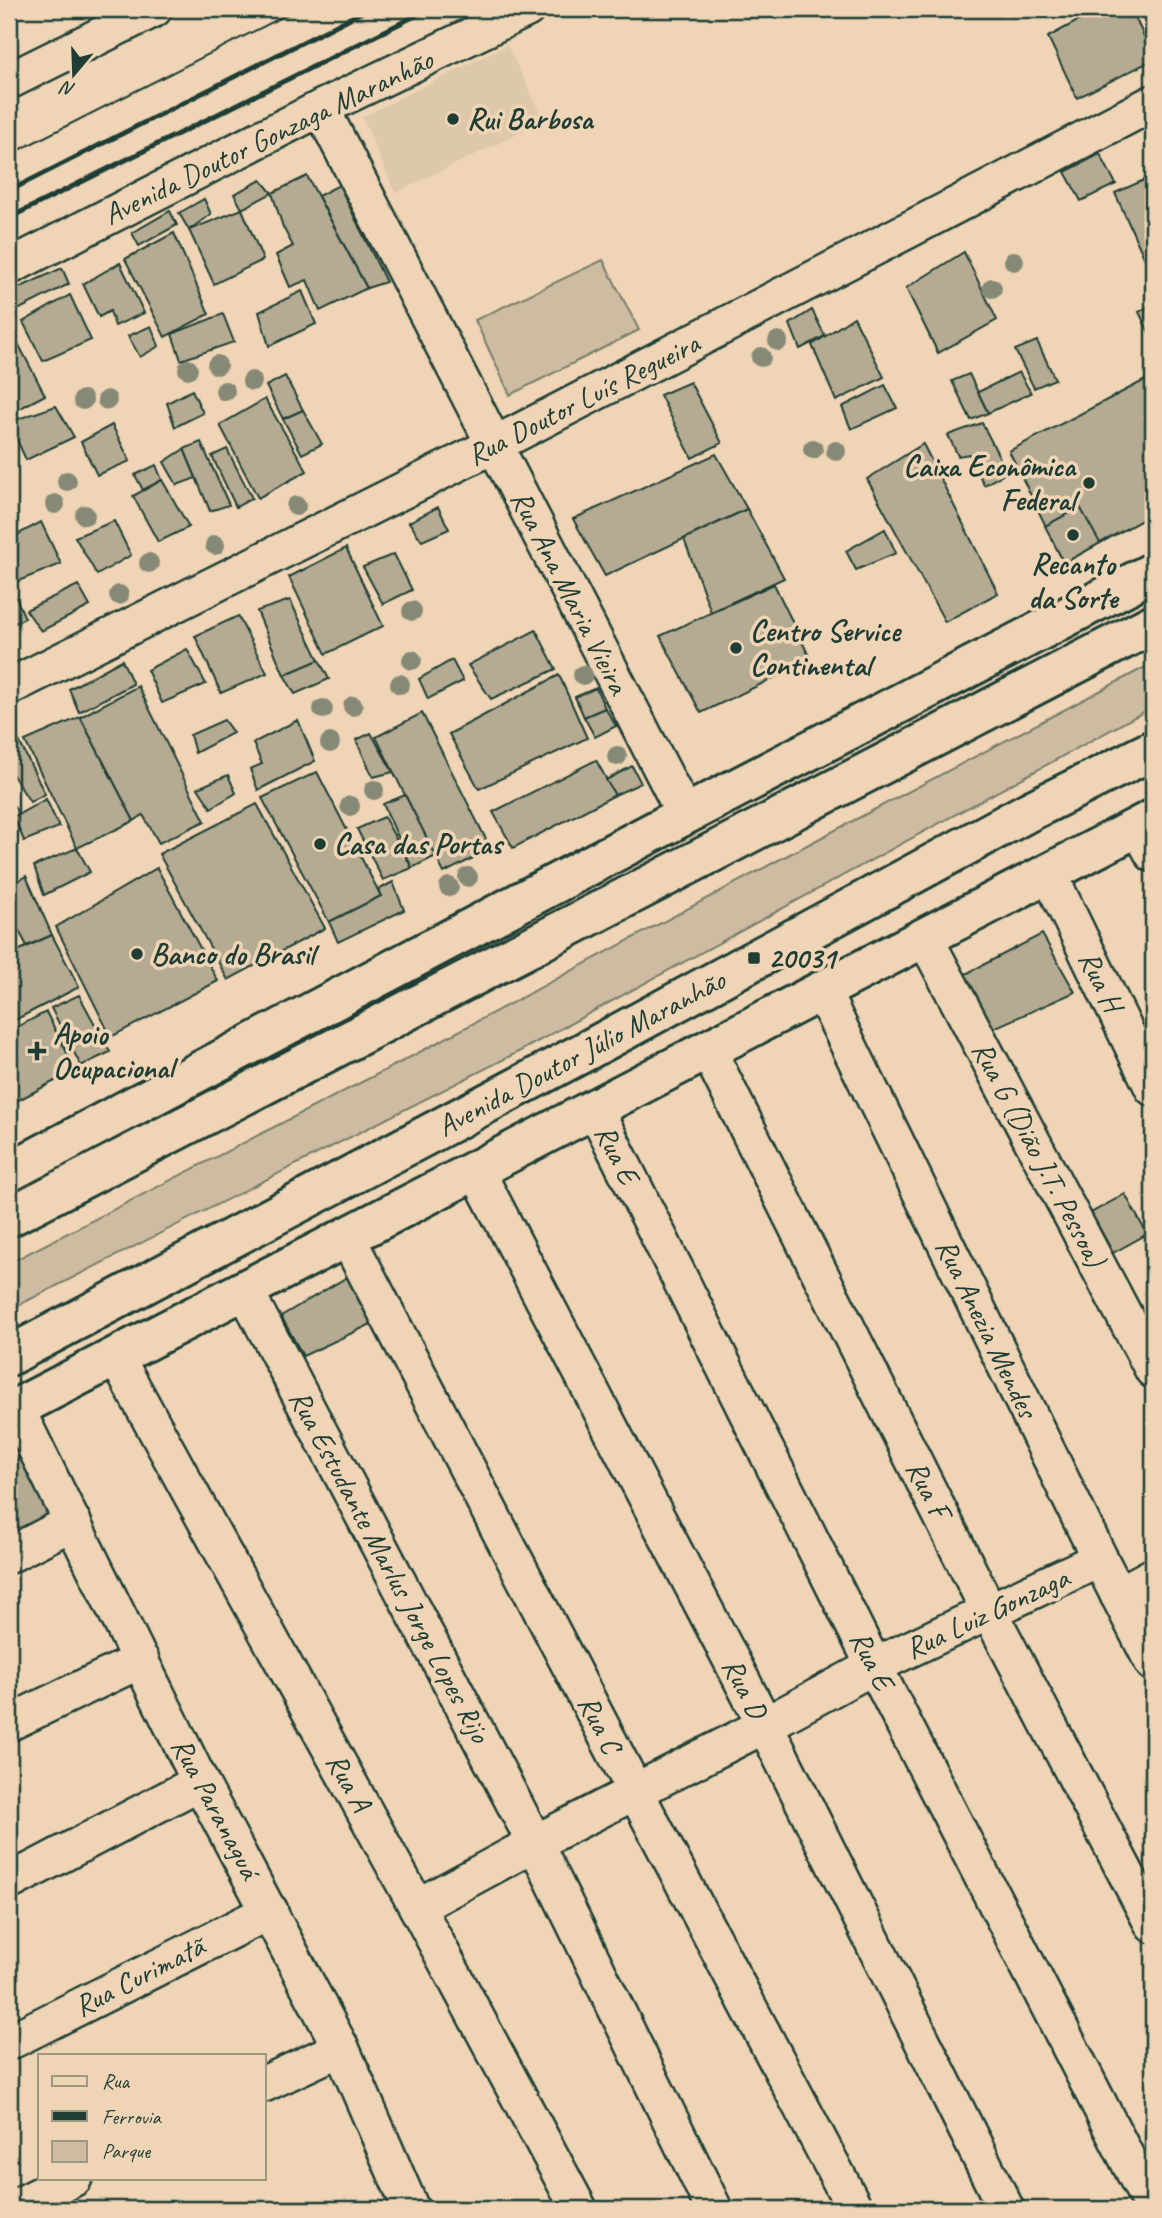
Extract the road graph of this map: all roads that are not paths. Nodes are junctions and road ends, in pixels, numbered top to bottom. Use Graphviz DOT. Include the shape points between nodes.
graph roads {
  1 [pos="154,9"];
  2 [pos="527,9"];
  3 [pos="9,81"];
  4 [pos="1153,103"];
  5 [pos="321,108"];
  6 [pos="9,267"];
  7 [pos="494,445"];
  8 [pos="1153,572"];
  9 [pos="1153,624"];
  10 [pos="9,687"];
  11 [pos="1153,750"];
  12 [pos="685,815"];
  13 [pos="1148,833"];
  14 [pos="1049,874"];
  15 [pos="925,938"];
  16 [pos="822,991"];
  17 [pos="708,1050"];
  18 [pos="1153,1088"];
  19 [pos="595,1109"];
  20 [pos="476,1170"];
  21 [pos="9,1172"];
  22 [pos="9,1216"];
  23 [pos="347,1237"];
  24 [pos="245,1290"];
  25 [pos="9,1356"];
  26 [pos="116,1357"];
  27 [pos="1153,1370"];
  28 [pos="12,1410"];
  29 [pos="73,1522"];
  30 [pos="9,1555"];
  31 [pos="1100,1559"];
  32 [pos="1153,1576"];
  33 [pos="1118,1595"];
  34 [pos="989,1611"];
  35 [pos="141,1660"];
  36 [pos="1153,1663"];
  37 [pos="874,1666"];
  38 [pos="9,1723"];
  39 [pos="765,1725"];
  40 [pos="200,1782"];
  41 [pos="635,1791"];
  42 [pos="535,1843"];
  43 [pos="9,1882"];
  44 [pos="417,1907"];
  45 [pos="270,1911"];
  46 [pos="1153,1925"];
  47 [pos="9,2042"];
  48 [pos="341,2048"];
  49 [pos="266,2083"];
  50 [pos="70,2180"];
  51 [pos="576,2208"];
  52 [pos="12,2209"];
  53 [pos="411,2209"];
  54 [pos="714,2209"];
  55 [pos="855,2209"];
  56 [pos="1006,2209"];
  57 [pos="1153,2209"];
  1 -- 3 [label="street"];
  2 -- 5 [label="street, Avenida Doutor Gonzaga Maranhão"];
  4 -- 7 [label="street, Rua Doutor Luís Regueira"];
  5 -- 6 [label="street, Avenida Doutor Gonzaga Maranhão"];
  5 -- 7 [label="street, Rua Ana Maria Vieira"];
  7 -- 10 [label="street, Rua Doutor Luís Regueira"];
  7 -- 12 [label="street, Rua Ana Maria Vieira"];
  8 -- 12 [label="main road"];
  9 -- 22 [label="main road"];
  11 -- 25 [label="main road, Avenida Doutor Júlio Maranhão" via="1030,811"];
  12 -- 21 [label="main road"];
  13 -- 14 [label="main road, Avenida Doutor Júlio Maranhão"];
  14 -- 15 [label="main road, Avenida Doutor Júlio Maranhão"];
  14 -- 18 [label="street, Rua H"];
  15 -- 16 [label="main road, Avenida Doutor Júlio Maranhão"];
  15 -- 27 [label="street, Rua G (Dião J.T. Pessoa)"];
  16 -- 17 [label="main road, Avenida Doutor Júlio Maranhão"];
  16 -- 31 [label="street, Rua Anezia Mendes"];
  17 -- 19 [label="main road, Avenida Doutor Júlio Maranhão"];
  17 -- 34 [label="street, Rua F"];
  19 -- 20 [label="main road, Avenida Doutor Júlio Maranhão"];
  19 -- 37 [label="street, Rua E"];
  20 -- 23 [label="main road, Avenida Doutor Júlio Maranhão"];
  20 -- 39 [label="street, Rua D"];
  23 -- 24 [label="main road, Avenida Doutor Júlio Maranhão"];
  23 -- 41 [label="street, Rua C"];
  24 -- 26 [label="main road, Avenida Doutor Júlio Maranhão"];
  24 -- 42 [label="street, Rua Estudante Marlus Jorge Lopes Rijo"];
  26 -- 28 [label="main road, Avenida Doutor Júlio Maranhão"];
  26 -- 44 [label="street, Rua A"];
  28 -- 29 [label="street, Rua Paranaguá"];
  29 -- 30 [label="street"];
  29 -- 35 [label="street, Rua Paranaguá"];
  31 -- 33 [label="street, Rua Anezia Mendes"];
  31 -- 34 [label="street, Rua Luiz Gonzaga"];
  32 -- 33 [label="street"];
  33 -- 36 [label="street, Rua Anezia Mendes"];
  34 -- 37 [label="street, Rua Luiz Gonzaga"];
  34 -- 46 [label="street, Rua F"];
  35 -- 38 [label="street"];
  35 -- 40 [label="street, Rua Paranaguá"];
  37 -- 39 [label="street"];
  37 -- 57 [label="street, Rua E"];
  39 -- 41 [label="street"];
  39 -- 56 [label="street, Rua D"];
  40 -- 43 [label="street"];
  40 -- 45 [label="street, Rua Paranaguá"];
  41 -- 42 [label="street"];
  41 -- 55 [label="street, Rua C"];
  42 -- 44 [label="street"];
  42 -- 54 [label="street, Rua Estudante Marlus Jorge Lopes Rijo"];
  44 -- 51 [label="street, Rua A"];
  45 -- 47 [label="street, Rua Curimatã"];
  45 -- 48 [label="street, Rua Paranaguá"];
  48 -- 49 [label="street"];
  48 -- 53 [label="street, Rua Paranaguá"];
  50 -- 52 [label="street"];
}
